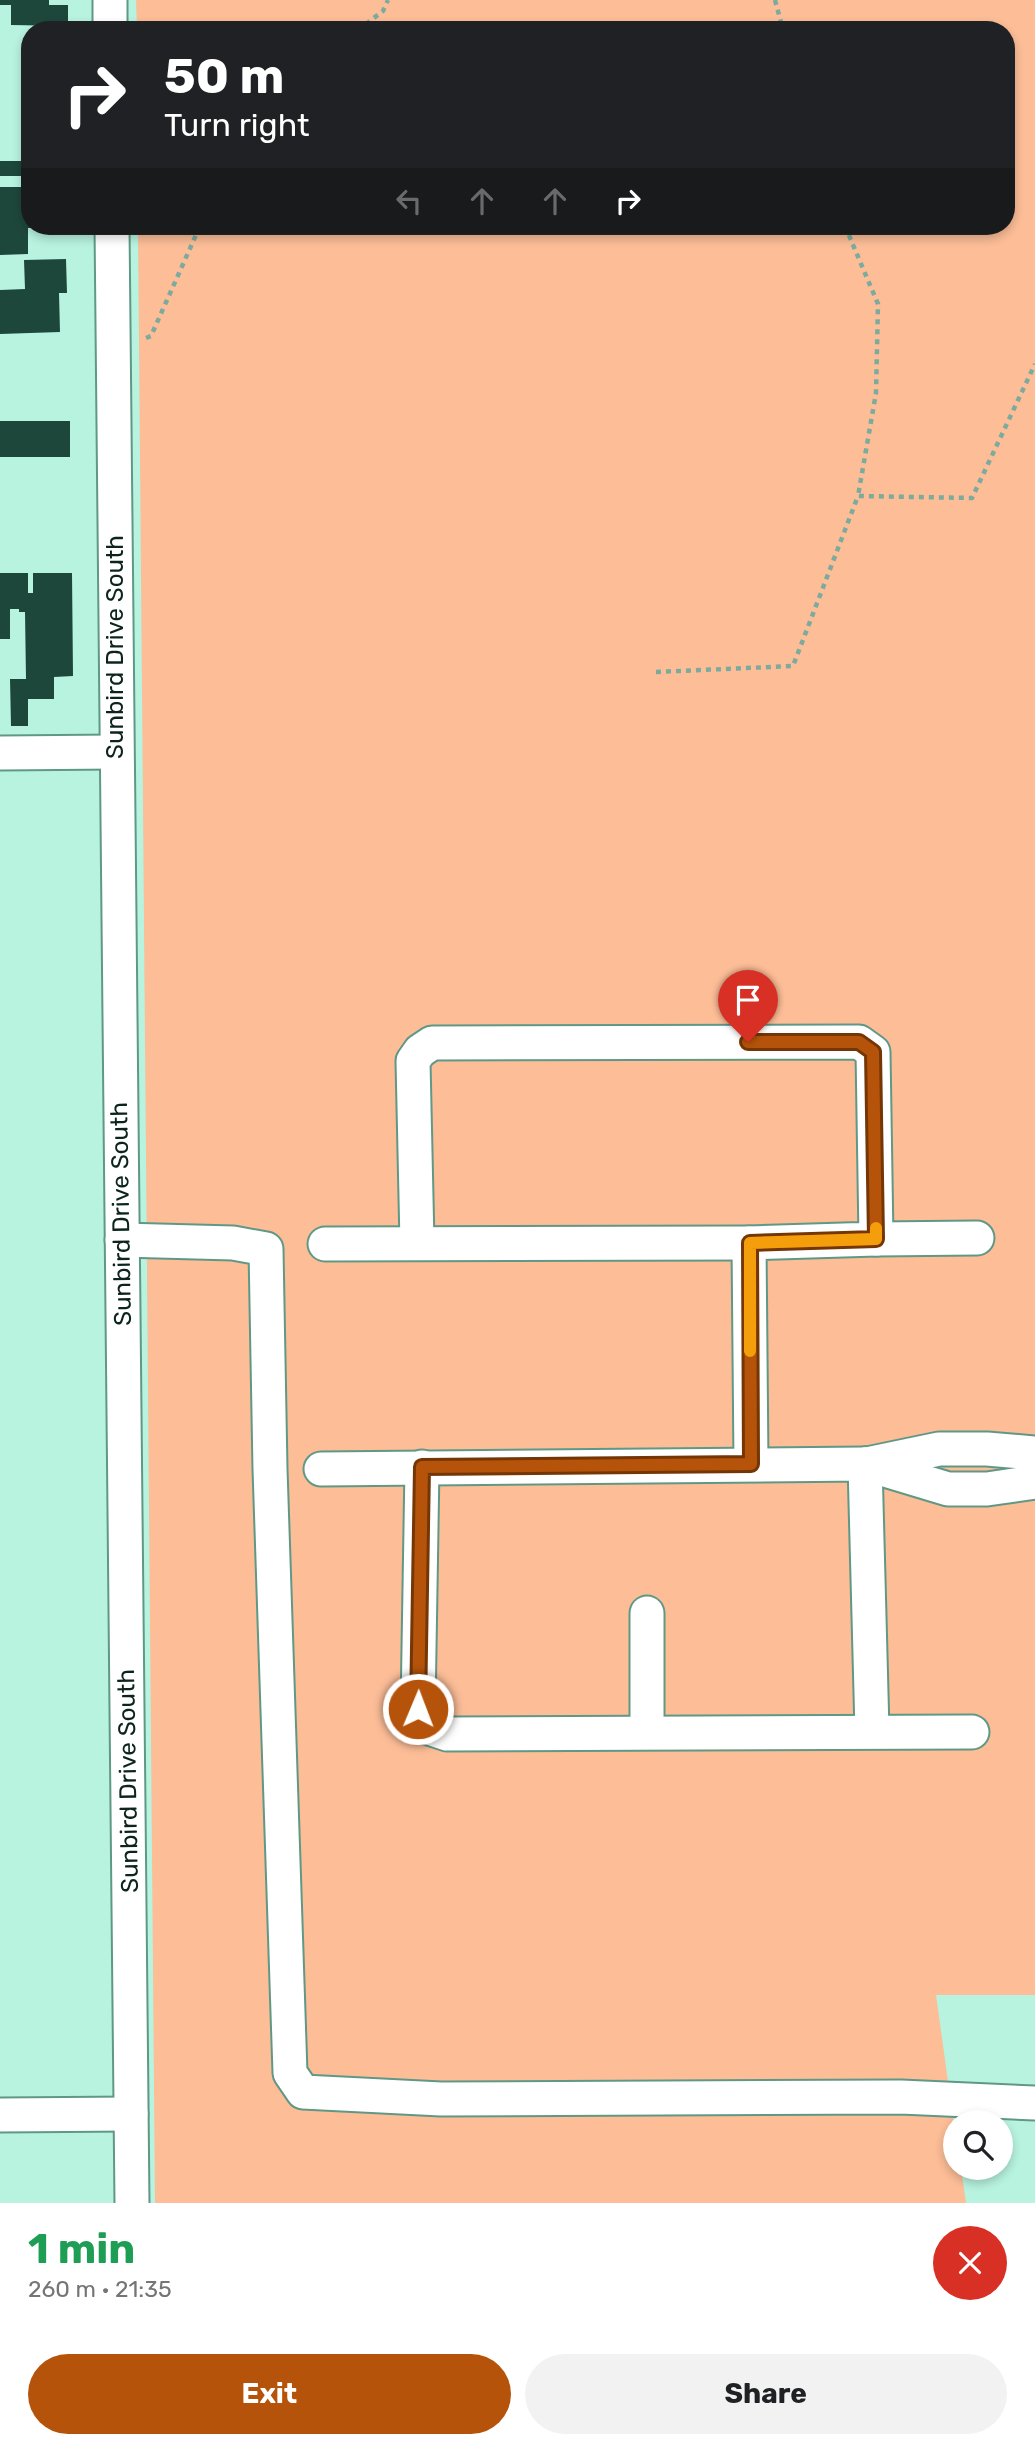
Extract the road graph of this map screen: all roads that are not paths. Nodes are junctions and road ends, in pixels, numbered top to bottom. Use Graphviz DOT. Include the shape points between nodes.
graph roads {
  1 [pos="110,0"];
  2 [pos="110,21"];
  3 [pos="112,235"];
  4 [pos="116,752"];
  5 [pos="0,753"];
  6 [pos="977,1238"];
  7 [pos="876,1239"];
  8 [pos="122,1240"];
  9 [pos="417,1243"];
  10 [pos="750,1243"];
  11 [pos="325,1244"];
  12 [pos="1035,1453"];
  13 [pos="751,1464"];
  14 [pos="865,1464"];
  15 [pos="422,1467"];
  16 [pos="321,1469"];
  17 [pos="1035,1482"];
  18 [pos="647,1613"];
  19 [pos="872,1731"];
  20 [pos="647,1732"];
  21 [pos="972,1732"];
  22 [pos="1035,2103"];
  23 [pos="131,2114"];
  24 [pos="0,2115"];
  25 [pos="132,2203"];
  1 -- 2 [label="street"];
  3 -- 4 [label="street, Sunbird Drive South"];
  4 -- 5 [label="street"];
  4 -- 8 [label="street, Sunbird Drive South"];
  6 -- 7 [label="street"];
  7 -- 9 [label="street" via="873,1052 859,1042 432,1043 413,1061"];
  7 -- 10 [label="street"];
  8 -- 22 [label="street" via="233,1242 266,1249 290,2073 303,2092 442,2099 901,2097"];
  8 -- 23 [label="street, Sunbird Drive South"];
  9 -- 10 [label="street"];
  9 -- 11 [label="street"];
  10 -- 13 [label="street"];
  12 -- 14 [label="street" via="939,1449"];
  13 -- 14 [label="street"];
  13 -- 15 [label="street"];
  14 -- 17 [label="street" via="948,1489"];
  14 -- 19 [label="street"];
  15 -- 16 [label="street"];
  15 -- 20 [label="street" via="418,1709 426,1727 447,1734"];
  18 -- 20 [label="street"];
  19 -- 20 [label="street"];
  19 -- 21 [label="street"];
  23 -- 24 [label="street"];
  23 -- 25 [label="street, Sunbird Drive South"];
}
